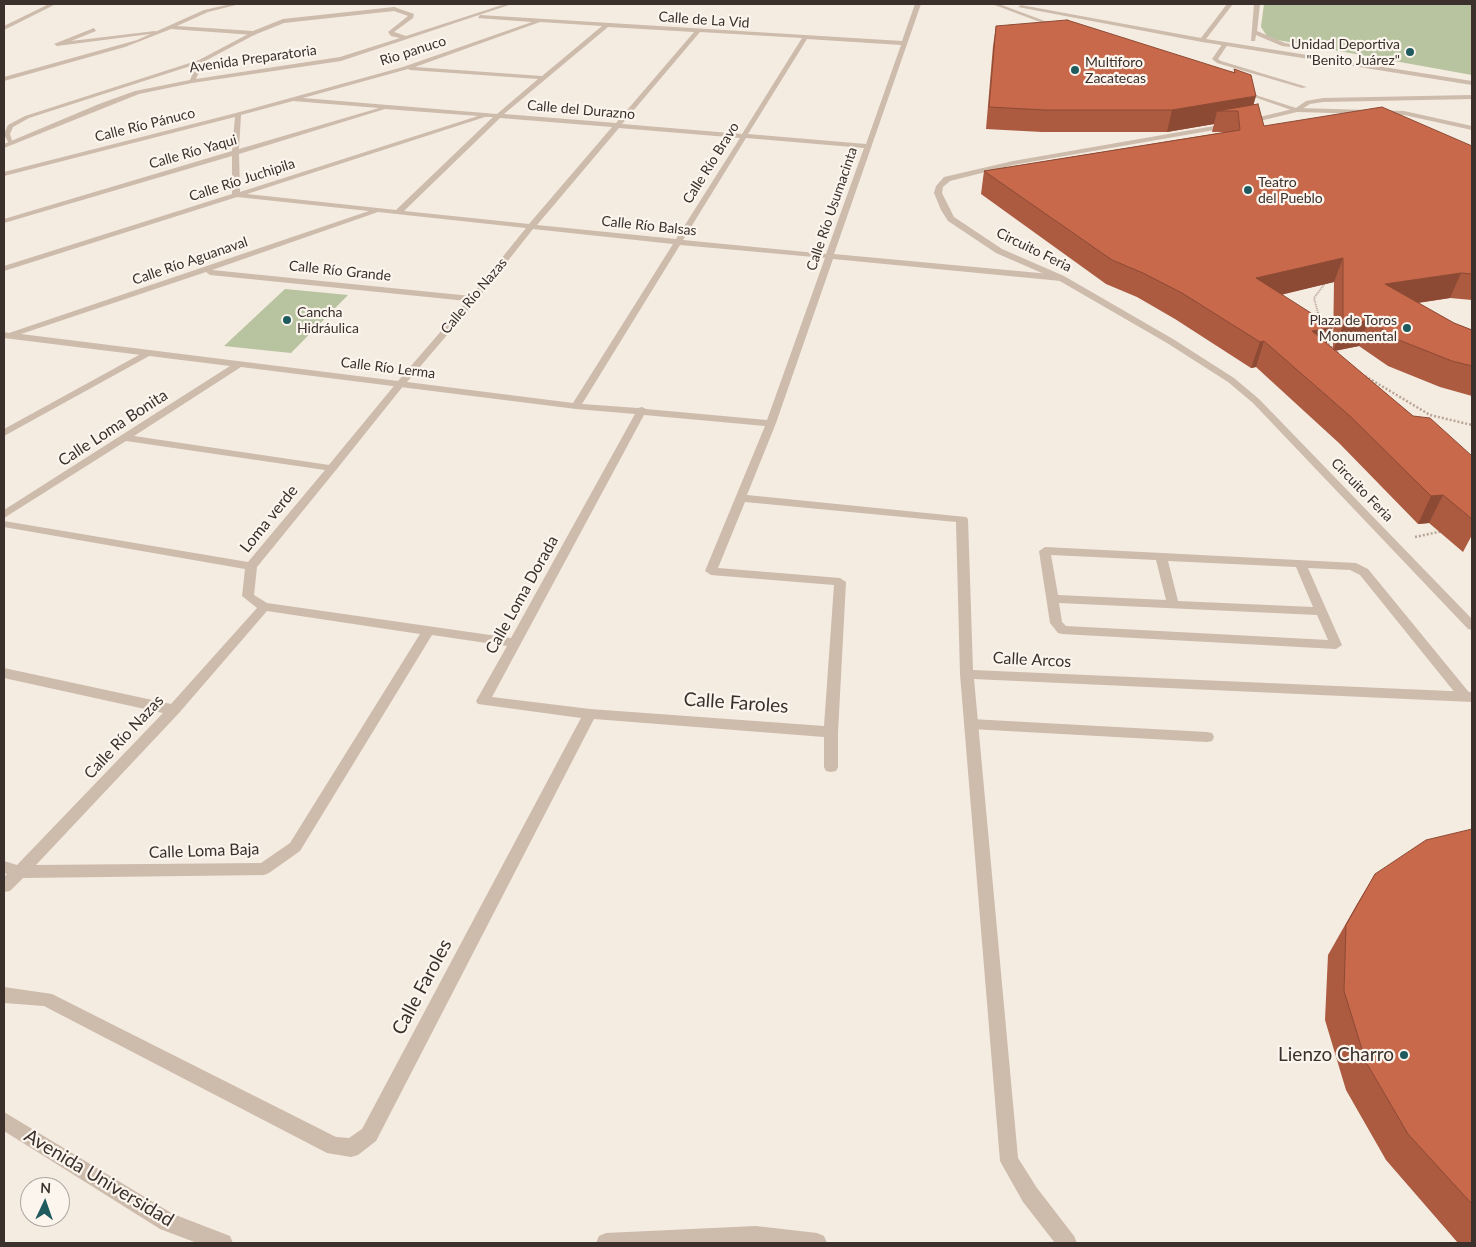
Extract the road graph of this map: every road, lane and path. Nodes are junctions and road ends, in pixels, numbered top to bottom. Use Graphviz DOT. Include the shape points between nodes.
graph roads {
  1 [pos="54,4"];
  2 [pos="237,4"];
  3 [pos="509,4"];
  4 [pos="918,4"];
  5 [pos="994,4"];
  6 [pos="1001,4"];
  7 [pos="1230,4"];
  8 [pos="1257,4"];
  9 [pos="473,16"];
  10 [pos="539,21"];
  11 [pos="607,25"];
  12 [pos="4,28"];
  13 [pos="168,28"];
  14 [pos="94,30"];
  15 [pos="1064,30"];
  16 [pos="698,31"];
  17 [pos="1254,32"];
  18 [pos="156,33"];
  19 [pos="254,33"];
  20 [pos="408,38"];
  21 [pos="805,38"];
  22 [pos="1202,40"];
  23 [pos="903,44"];
  24 [pos="1225,44"];
  25 [pos="1252,48"];
  26 [pos="201,61"];
  27 [pos="405,68"];
  28 [pos="543,78"];
  29 [pos="4,79"];
  30 [pos="192,81"];
  31 [pos="1472,82"];
  32 [pos="1304,87"];
  33 [pos="1234,89"];
  34 [pos="1472,97"];
  35 [pos="292,98"];
  36 [pos="389,107"];
  37 [pos="1297,110"];
  38 [pos="238,114"];
  39 [pos="489,114"];
  40 [pos="499,115"];
  41 [pos="618,126"];
  42 [pos="1472,128"];
  43 [pos="743,136"];
  44 [pos="11,143"];
  45 [pos="4,146"];
  46 [pos="868,146"];
  47 [pos="235,153"];
  48 [pos="4,174"];
  49 [pos="236,195"];
  50 [pos="380,211"];
  51 [pos="398,212"];
  52 [pos="4,221"];
  53 [pos="531,227"];
  54 [pos="677,242"];
  55 [pos="829,256"];
  56 [pos="4,270"];
  57 [pos="205,271"];
  58 [pos="1060,278"];
  59 [pos="1329,278"];
  60 [pos="473,299"];
  61 [pos="1321,324"];
  62 [pos="6,335"];
  63 [pos="1325,341"];
  64 [pos="148,353"];
  65 [pos="1346,360"];
  66 [pos="238,365"];
  67 [pos="1360,373"];
  68 [pos="401,383"];
  69 [pos="576,406"];
  70 [pos="642,410"];
  71 [pos="771,423"];
  72 [pos="1472,425"];
  73 [pos="4,433"];
  74 [pos="125,438"];
  75 [pos="332,468"];
  76 [pos="740,498"];
  77 [pos="4,515"];
  78 [pos="4,524"];
  79 [pos="1446,531"];
  80 [pos="1392,542"];
  81 [pos="1161,557"];
  82 [pos="1301,565"];
  83 [pos="251,566"];
  84 [pos="1053,599"];
  85 [pos="1173,604"];
  86 [pos="264,607"];
  87 [pos="1322,611"];
  88 [pos="1472,626"];
  89 [pos="428,631"];
  90 [pos="514,643"];
  91 [pos="4,673"];
  92 [pos="967,674"];
  93 [pos="1469,696"];
  94 [pos="174,710"];
  95 [pos="590,714"];
  96 [pos="971,724"];
  97 [pos="831,732"];
  98 [pos="1207,737"];
  99 [pos="831,767"];
  100 [pos="4,867"];
  101 [pos="20,872"];
  102 [pos="4,886"];
  103 [pos="4,995"];
  104 [pos="4,1121"];
  105 [pos="223,1243"];
  106 [pos="606,1243"];
  107 [pos="817,1243"];
  108 [pos="1068,1243"];
  1 -- 12 [label="street"];
  2 -- 13 [label="street" via="206,11"];
  3 -- 9 [label="street, Avenida Preparatoria"];
  4 -- 23 [label="street, Calle Río Usumacinta"];
  5 -- 15 [label="street"];
  6 -- 22 [label="street"];
  7 -- 22 [label="street"];
  8 -- 17 [label="street"];
  9 -- 10 [label="street, Calle de La Vid"];
  9 -- 20 [label="street, Avenida Preparatoria"];
  10 -- 11 [label="street, Calle de La Vid"];
  10 -- 27 [label="street, Rio panuco"];
  11 -- 16 [label="street, Calle de La Vid"];
  11 -- 28 [label="street"];
  13 -- 18 [label="street"];
  13 -- 19 [label="street"];
  14 -- 18 [label="street" via="58,44"];
  16 -- 21 [label="street, Calle de La Vid"];
  16 -- 41 [label="street, Calle Río Nazas"];
  17 -- 25 [label="street"];
  17 -- 31 [label="street" via="1284,44"];
  18 -- 29 [label="street" via="123,46"];
  19 -- 20 [label="street" via="283,21 394,10 411,14 391,32"];
  19 -- 26 [label="street"];
  20 -- 30 [label="street, Avenida Preparatoria" via="341,59"];
  21 -- 23 [label="street, Calle de La Vid"];
  21 -- 43 [label="street, Calle Río Bravo"];
  22 -- 24 [label="street"];
  23 -- 46 [label="street, Calle Río Usumacinta"];
  24 -- 25 [label="street"];
  24 -- 32 [label="street" via="1215,59 1219,62"];
  25 -- 31 [label="street"];
  26 -- 30 [label="street"];
  26 -- 44 [label="street" via="27,117 10,126 7,134"];
  27 -- 28 [label="street"];
  27 -- 35 [label="street, Rio panuco"];
  28 -- 40 [label="street"];
  30 -- 44 [label="street, Avenida Preparatoria" via="121,97"];
  33 -- 37 [label="street"];
  34 -- 37 [label="street" via="1323,100 1308,102"];
  35 -- 36 [label="street, Calle del Durazno"];
  35 -- 38 [label="street, Calle Río Pánuco"];
  36 -- 39 [label="street, Calle del Durazno"];
  36 -- 47 [label="street, Calle Río Yaqui"];
  37 -- 42 [label="street, Circuito Feria" via="1404,113"];
  37 -- 58 [label="street, Circuito Feria" via="1243,123 1013,163 947,178 940,186 938,193 951,219 999,251"];
  38 -- 47 [label="street"];
  38 -- 48 [label="street, Calle Río Pánuco"];
  39 -- 40 [label="street, Calle del Durazno"];
  39 -- 49 [label="street, Calle Río Juchipila"];
  40 -- 41 [label="street, Calle del Durazno"];
  40 -- 51 [label="street"];
  41 -- 43 [label="street, Calle del Durazno"];
  41 -- 53 [label="street, Calle Río Nazas"];
  43 -- 46 [label="street, Calle del Durazno"];
  43 -- 54 [label="street, Calle Río Bravo"];
  44 -- 45 [label="street, Avenida Preparatoria"];
  46 -- 55 [label="street, Calle Río Usumacinta"];
  47 -- 49 [label="street"];
  47 -- 52 [label="street, Calle Río Yaqui"];
  49 -- 50 [label="street, Calle Río Balsas"];
  49 -- 56 [label="street, Calle Río Juchipila"];
  50 -- 51 [label="street, Calle Río Balsas"];
  50 -- 57 [label="street, Calle Río Aguanaval"];
  51 -- 53 [label="street, Calle Río Balsas"];
  53 -- 54 [label="street, Calle Río Balsas"];
  53 -- 60 [label="street, Calle Río Nazas"];
  54 -- 55 [label="street, Calle Río Balsas"];
  54 -- 69 [label="street, Calle Río Bravo"];
  55 -- 58 [label="street, Calle Río Balsas"];
  55 -- 71 [label="street, Calle Río Usumacinta"];
  57 -- 60 [label="street, Calle Río Grande"];
  57 -- 62 [label="street, Calle Río Aguanaval"];
  58 -- 80 [label="street, Circuito Feria" via="1231,380 1256,401"];
  59 -- 61 [label="path" via="1314,298"];
  60 -- 68 [label="street, Calle Río Nazas"];
  62 -- 64 [label="street, Calle Río Lerma"];
  63 -- 65 [label="path"];
  64 -- 66 [label="street, Calle Río Lerma"];
  64 -- 73 [label="street"];
  66 -- 68 [label="street, Calle Río Lerma"];
  66 -- 74 [label="street, Calle Loma Bonita"];
  67 -- 72 [label="path" via="1430,415"];
  68 -- 69 [label="street, Calle Río Lerma"];
  68 -- 75 [label="street, Calle Río Nazas"];
  69 -- 70 [label="street, Calle Río Lerma"];
  70 -- 71 [label="street, Calle Río Lerma"];
  70 -- 90 [label="street, Calle Loma Dorada"];
  71 -- 76 [label="street"];
  74 -- 75 [label="street, Loma verde"];
  74 -- 77 [label="street, Calle Loma Bonita"];
  75 -- 83 [label="street, Loma verde"];
  76 -- 92 [label="street" via="962,519"];
  76 -- 97 [label="street" via="711,571 840,582"];
  78 -- 83 [label="street"];
  79 -- 80 [label="path"];
  80 -- 88 [label="street, Circuito Feria"];
  81 -- 82 [label="street"];
  81 -- 84 [label="street" via="1045,551"];
  81 -- 85 [label="street"];
  82 -- 87 [label="street"];
  82 -- 93 [label="street" via="1352,566 1364,572"];
  83 -- 86 [label="street, Loma verde" via="248,596"];
  84 -- 85 [label="street"];
  84 -- 87 [label="street" via="1056,623 1062,630 1336,645"];
  85 -- 87 [label="street"];
  86 -- 89 [label="street"];
  86 -- 94 [label="street, Calle Río Nazas"];
  89 -- 90 [label="street"];
  89 -- 101 [label="street, Calle Loma Baja" via="295,848 264,869"];
  90 -- 95 [label="street, Calle Loma Dorada" via="483,701"];
  91 -- 94 [label="street"];
  92 -- 93 [label="street, Calle Arcos"];
  92 -- 96 [label="street"];
  94 -- 101 [label="street, Calle Río Nazas"];
  95 -- 97 [label="street, Calle Faroles"];
  95 -- 103 [label="street, Calle Faroles" via="369,1135 351,1148 334,1146 46,998"];
  96 -- 98 [label="street"];
  96 -- 108 [label="street" via="1009,1161 1030,1196"];
  97 -- 99 [label="street"];
  100 -- 101 [label="street, Calle Loma Baja"];
  101 -- 102 [label="street, Calle Río Nazas"];
  104 -- 105 [label="street, Avenida Universidad" via="167,1222"];
  106 -- 107 [label="street" via="756,1236"];
}
